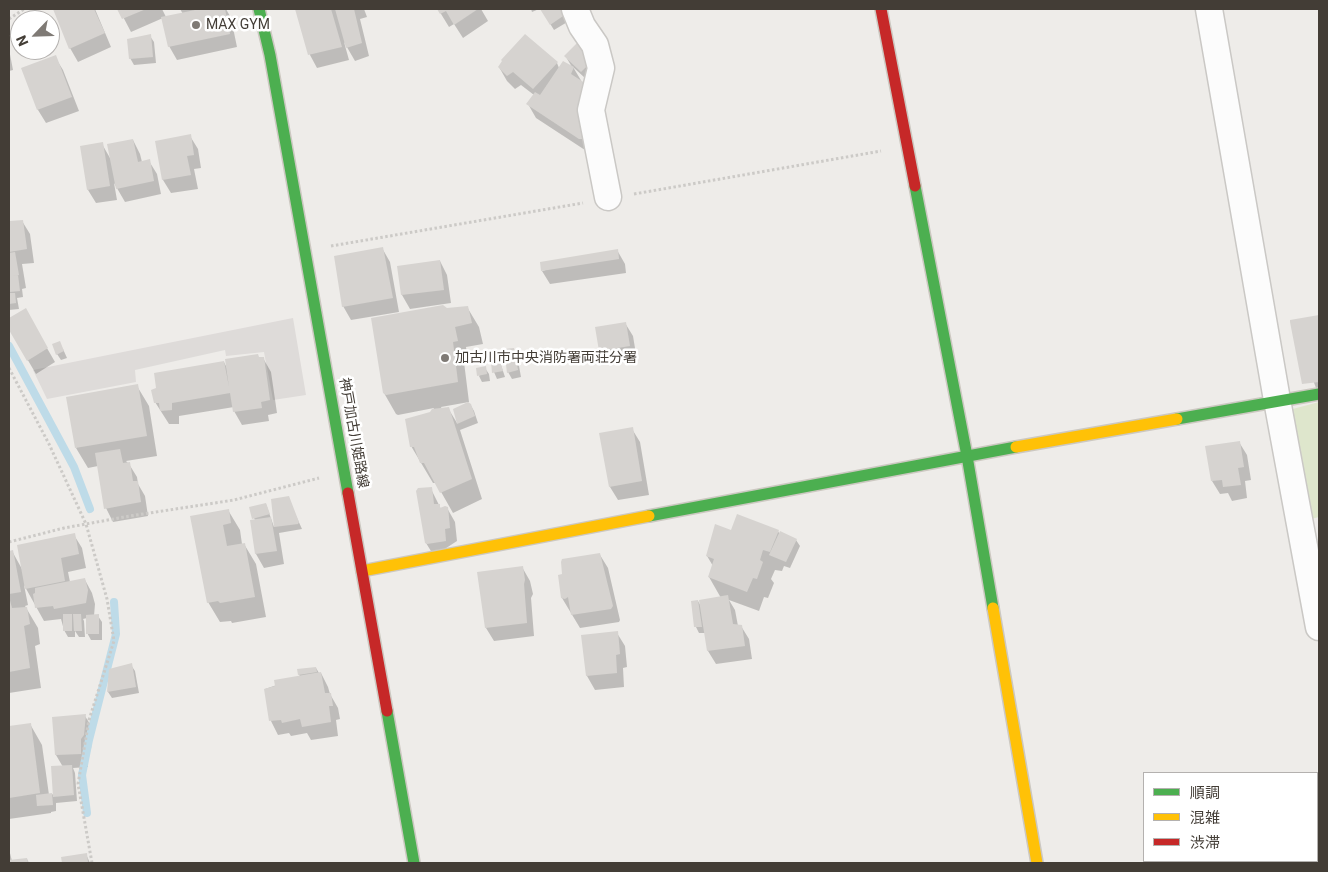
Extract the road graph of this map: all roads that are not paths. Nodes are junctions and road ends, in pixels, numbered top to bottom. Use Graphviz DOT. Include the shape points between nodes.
graph roads {
  1 [pos="259,9"];
  2 [pos="575,9"];
  3 [pos="881,9"];
  4 [pos="1208,9"];
  5 [pos="608,197"];
  6 [pos="1319,394"];
  7 [pos="1277,400"];
  8 [pos="967,456"];
  9 [pos="362,571"];
  10 [pos="1319,627"];
  11 [pos="414,863"];
  12 [pos="1037,863"];
  1 -- 9 [label="street, 神戸加古川姫路線" via="270,55"];
  2 -- 5 [label="street" via="595,45 601,68 591,110"];
  3 -- 8 [label="street"];
  4 -- 7 [label="street"];
  6 -- 7 [label="street"];
  7 -- 8 [label="street"];
  7 -- 10 [label="street"];
  8 -- 9 [label="street"];
  8 -- 12 [label="street"];
  9 -- 11 [label="street, 神戸加古川姫路線"];
}
